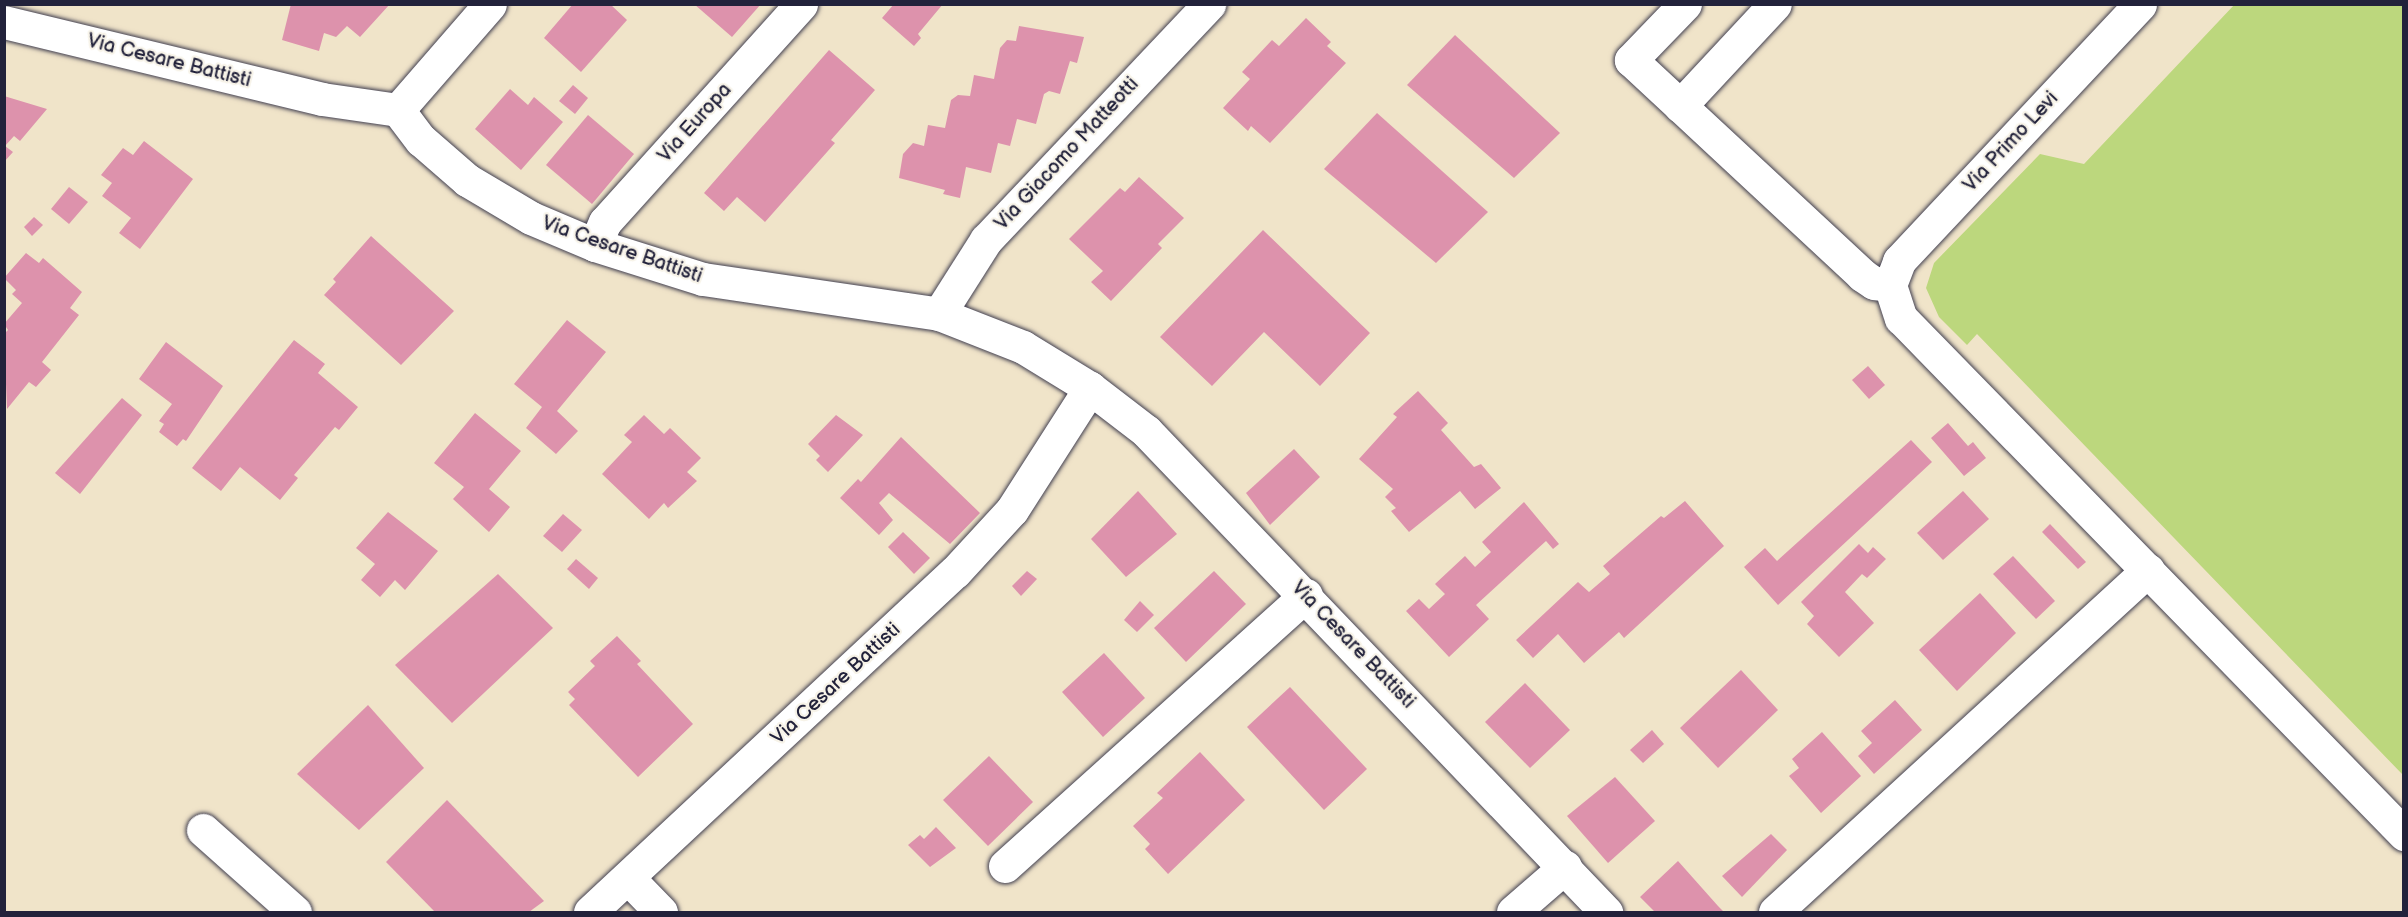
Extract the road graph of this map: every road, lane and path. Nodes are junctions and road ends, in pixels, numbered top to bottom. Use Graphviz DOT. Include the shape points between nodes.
graph roads {
  1 [pos="490,4"];
  2 [pos="801,4"];
  3 [pos="1209,4"];
  4 [pos="1685,4"];
  5 [pos="1775,4"];
  6 [pos="2140,4"];
  7 [pos="4,22"];
  8 [pos="1680,106"];
  9 [pos="398,110"];
  10 [pos="595,245"];
  11 [pos="1890,285"];
  12 [pos="939,314"];
  13 [pos="1090,388"];
  14 [pos="2148,570"];
  15 [pos="1306,595"];
  16 [pos="203,830"];
  17 [pos="2403,834"];
  18 [pos="1005,866"];
  19 [pos="1565,867"];
  20 [pos="628,879"];
  21 [pos="295,912"];
  22 [pos="590,912"];
  23 [pos="661,912"];
  24 [pos="1513,912"];
  25 [pos="1605,912"];
  26 [pos="1775,912"];
  1 -- 9 [label="street"];
  2 -- 10 [label="street, Via Europa" via="605,222"];
  3 -- 12 [label="street, Via Giacomo Matteotti" via="986,240"];
  4 -- 8 [label="street" via="1631,60"];
  5 -- 8 [label="street"];
  6 -- 11 [label="street, Via Primo Levi" via="1899,261"];
  7 -- 9 [label="street, Via Cesare Battisti" via="322,99"];
  8 -- 11 [label="street" via="1862,275 1875,283"];
  9 -- 10 [label="street, Via Cesare Battisti" via="421,140 467,180 531,218"];
  10 -- 12 [label="street, Via Cesare Battisti" via="703,279"];
  11 -- 14 [label="street" via="1901,318"];
  12 -- 13 [label="street, Via Cesare Battisti" via="1023,347"];
  13 -- 15 [label="street, Via Cesare Battisti" via="1146,431"];
  13 -- 20 [label="street, Via Cesare Battisti" via="1011,510 955,573"];
  14 -- 17 [label="street"];
  14 -- 26 [label="street"];
  15 -- 18 [label="street"];
  15 -- 19 [label="street, Via Cesare Battisti"];
  16 -- 21 [label="street"];
  19 -- 24 [label="street"];
  19 -- 25 [label="street, Via Cesare Battisti"];
  20 -- 22 [label="street, Via Cesare Battisti"];
  20 -- 23 [label="street"];
}
